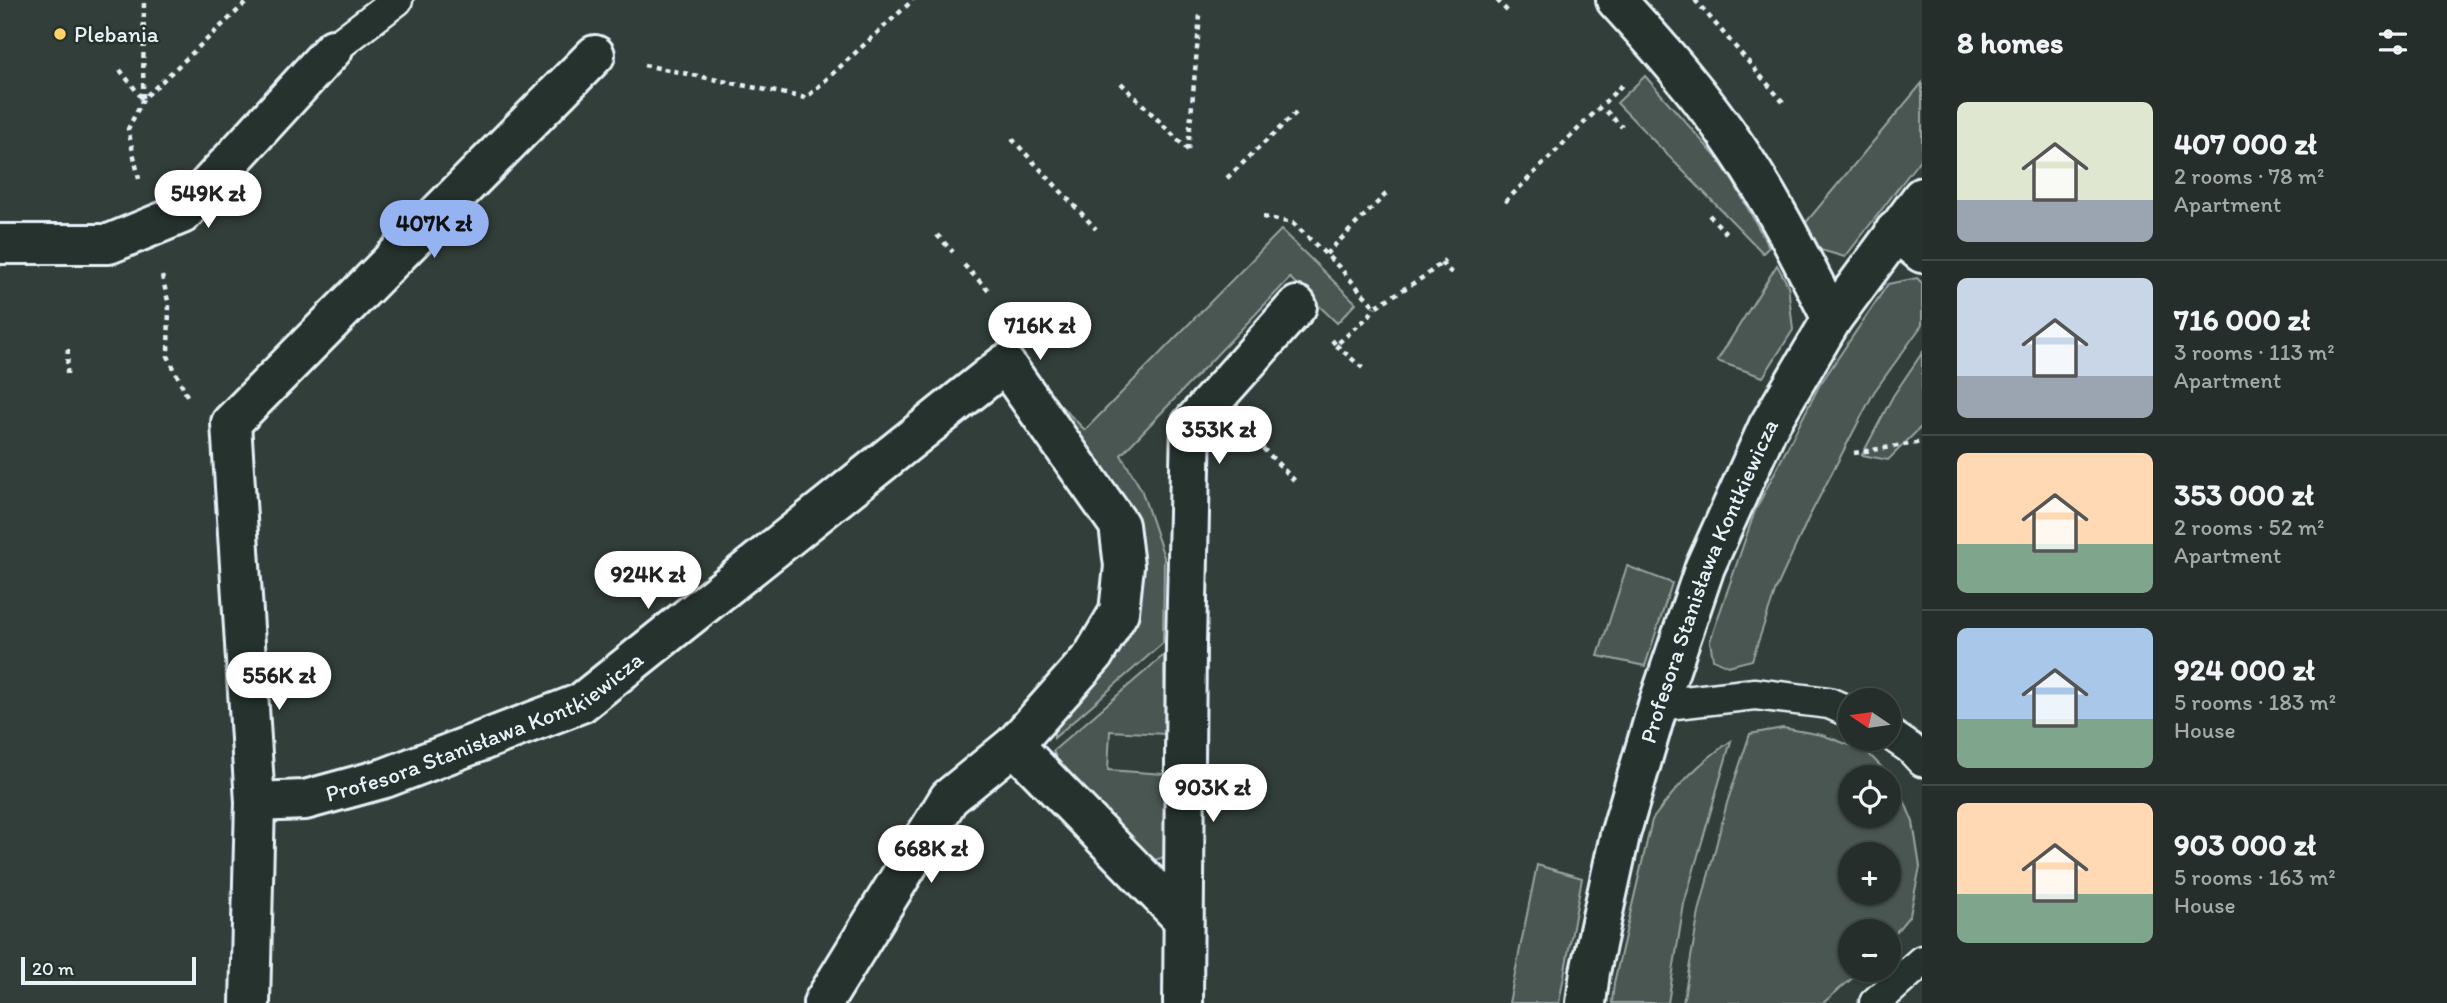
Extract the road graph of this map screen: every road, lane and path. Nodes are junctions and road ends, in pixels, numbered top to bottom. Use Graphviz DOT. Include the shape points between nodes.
graph roads {
  1 [pos="144,0"];
  2 [pos="249,0"];
  3 [pos="397,0"];
  4 [pos="913,0"];
  5 [pos="1497,0"];
  6 [pos="1616,0"];
  7 [pos="1695,0"];
  8 [pos="1509,13"];
  9 [pos="1199,15"];
  10 [pos="333,49"];
  11 [pos="595,55"];
  12 [pos="120,70"];
  13 [pos="1628,79"];
  14 [pos="1121,83"];
  15 [pos="143,99"];
  16 [pos="1783,102"];
  17 [pos="1299,110"];
  18 [pos="1606,111"];
  19 [pos="1622,127"];
  20 [pos="128,129"];
  21 [pos="1012,139"];
  22 [pos="1227,178"];
  23 [pos="1387,193"];
  24 [pos="1922,197"];
  25 [pos="1505,202"];
  26 [pos="1709,215"];
  27 [pos="1263,217"];
  28 [pos="1096,229"];
  29 [pos="1728,235"];
  30 [pos="936,236"];
  31 [pos="1909,242"];
  32 [pos="0,244"];
  33 [pos="953,252"];
  34 [pos="1326,254"];
  35 [pos="964,265"];
  36 [pos="1455,276"];
  37 [pos="988,290"];
  38 [pos="169,305"];
  39 [pos="1297,306"];
  40 [pos="1375,306"];
  41 [pos="1832,319"];
  42 [pos="1346,336"];
  43 [pos="68,345"];
  44 [pos="1336,345"];
  45 [pos="1366,371"];
  46 [pos="67,374"];
  47 [pos="189,400"];
  48 [pos="1248,433"];
  49 [pos="1922,442"];
  50 [pos="1854,453"];
  51 [pos="1297,483"];
  52 [pos="1658,705"];
  53 [pos="1838,707"];
  54 [pos="1901,742"];
  55 [pos="1014,745"];
  56 [pos="1922,761"];
  57 [pos="255,802"];
  58 [pos="1182,918"];
  59 [pos="1922,961"];
  60 [pos="250,1003"];
  61 [pos="823,1003"];
  62 [pos="1183,1003"];
  63 [pos="1586,1003"];
  64 [pos="1875,1003"];
  1 -- 15 [label="path"];
  2 -- 15 [label="path"];
  3 -- 10 [label="lane"];
  4 -- 11 [label="path" via="806,97"];
  5 -- 8 [label="path"];
  6 -- 41 [label="street" via="1738,149"];
  7 -- 16 [label="path"];
  9 -- 14 [label="path" via="1188,150"];
  10 -- 32 [label="street" via="182,214 109,244"];
  11 -- 57 [label="street" via="231,423"];
  12 -- 15 [label="path"];
  13 -- 25 [label="path"];
  15 -- 20 [label="path"];
  17 -- 22 [label="path"];
  18 -- 19 [label="path"];
  21 -- 28 [label="path"];
  23 -- 34 [label="path"];
  24 -- 31 [label="street, Profesora Stanisława Kontkiewicza"];
  26 -- 29 [label="path"];
  27 -- 34 [label="path" via="1293,223"];
  30 -- 33 [label="path"];
  31 -- 41 [label="street, Profesora Stanisława Kontkiewicza"];
  34 -- 40 [label="path"];
  35 -- 37 [label="path"];
  36 -- 40 [label="path" via="1443,262"];
  38 -- 47 [label="path" via="168,356"];
  39 -- 58 [label="street" via="1191,425"];
  40 -- 42 [label="path"];
  41 -- 52 [label="street, Profesora Stanisława Kontkiewicza" via="1762,440 1705,568"];
  43 -- 46 [label="path"];
  44 -- 45 [label="path"];
  48 -- 51 [label="path"];
  49 -- 50 [label="path"];
  52 -- 53 [label="lane" via="1755,694"];
  52 -- 63 [label="street, Profesora Stanisława Kontkiewicza" via="1620,835"];
  54 -- 56 [label="lane"];
  55 -- 57 [label="street, Profesora Stanisława Kontkiewicza" via="1093,656 1119,612 1124,566 1119,525 1005,364 581,703 385,778 305,800"];
  55 -- 58 [label="street"];
  55 -- 61 [label="street, Profesora Stanisława Kontkiewicza" via="949,798"];
  57 -- 60 [label="street"];
  58 -- 62 [label="street"];
  59 -- 64 [label="lane"];
}
